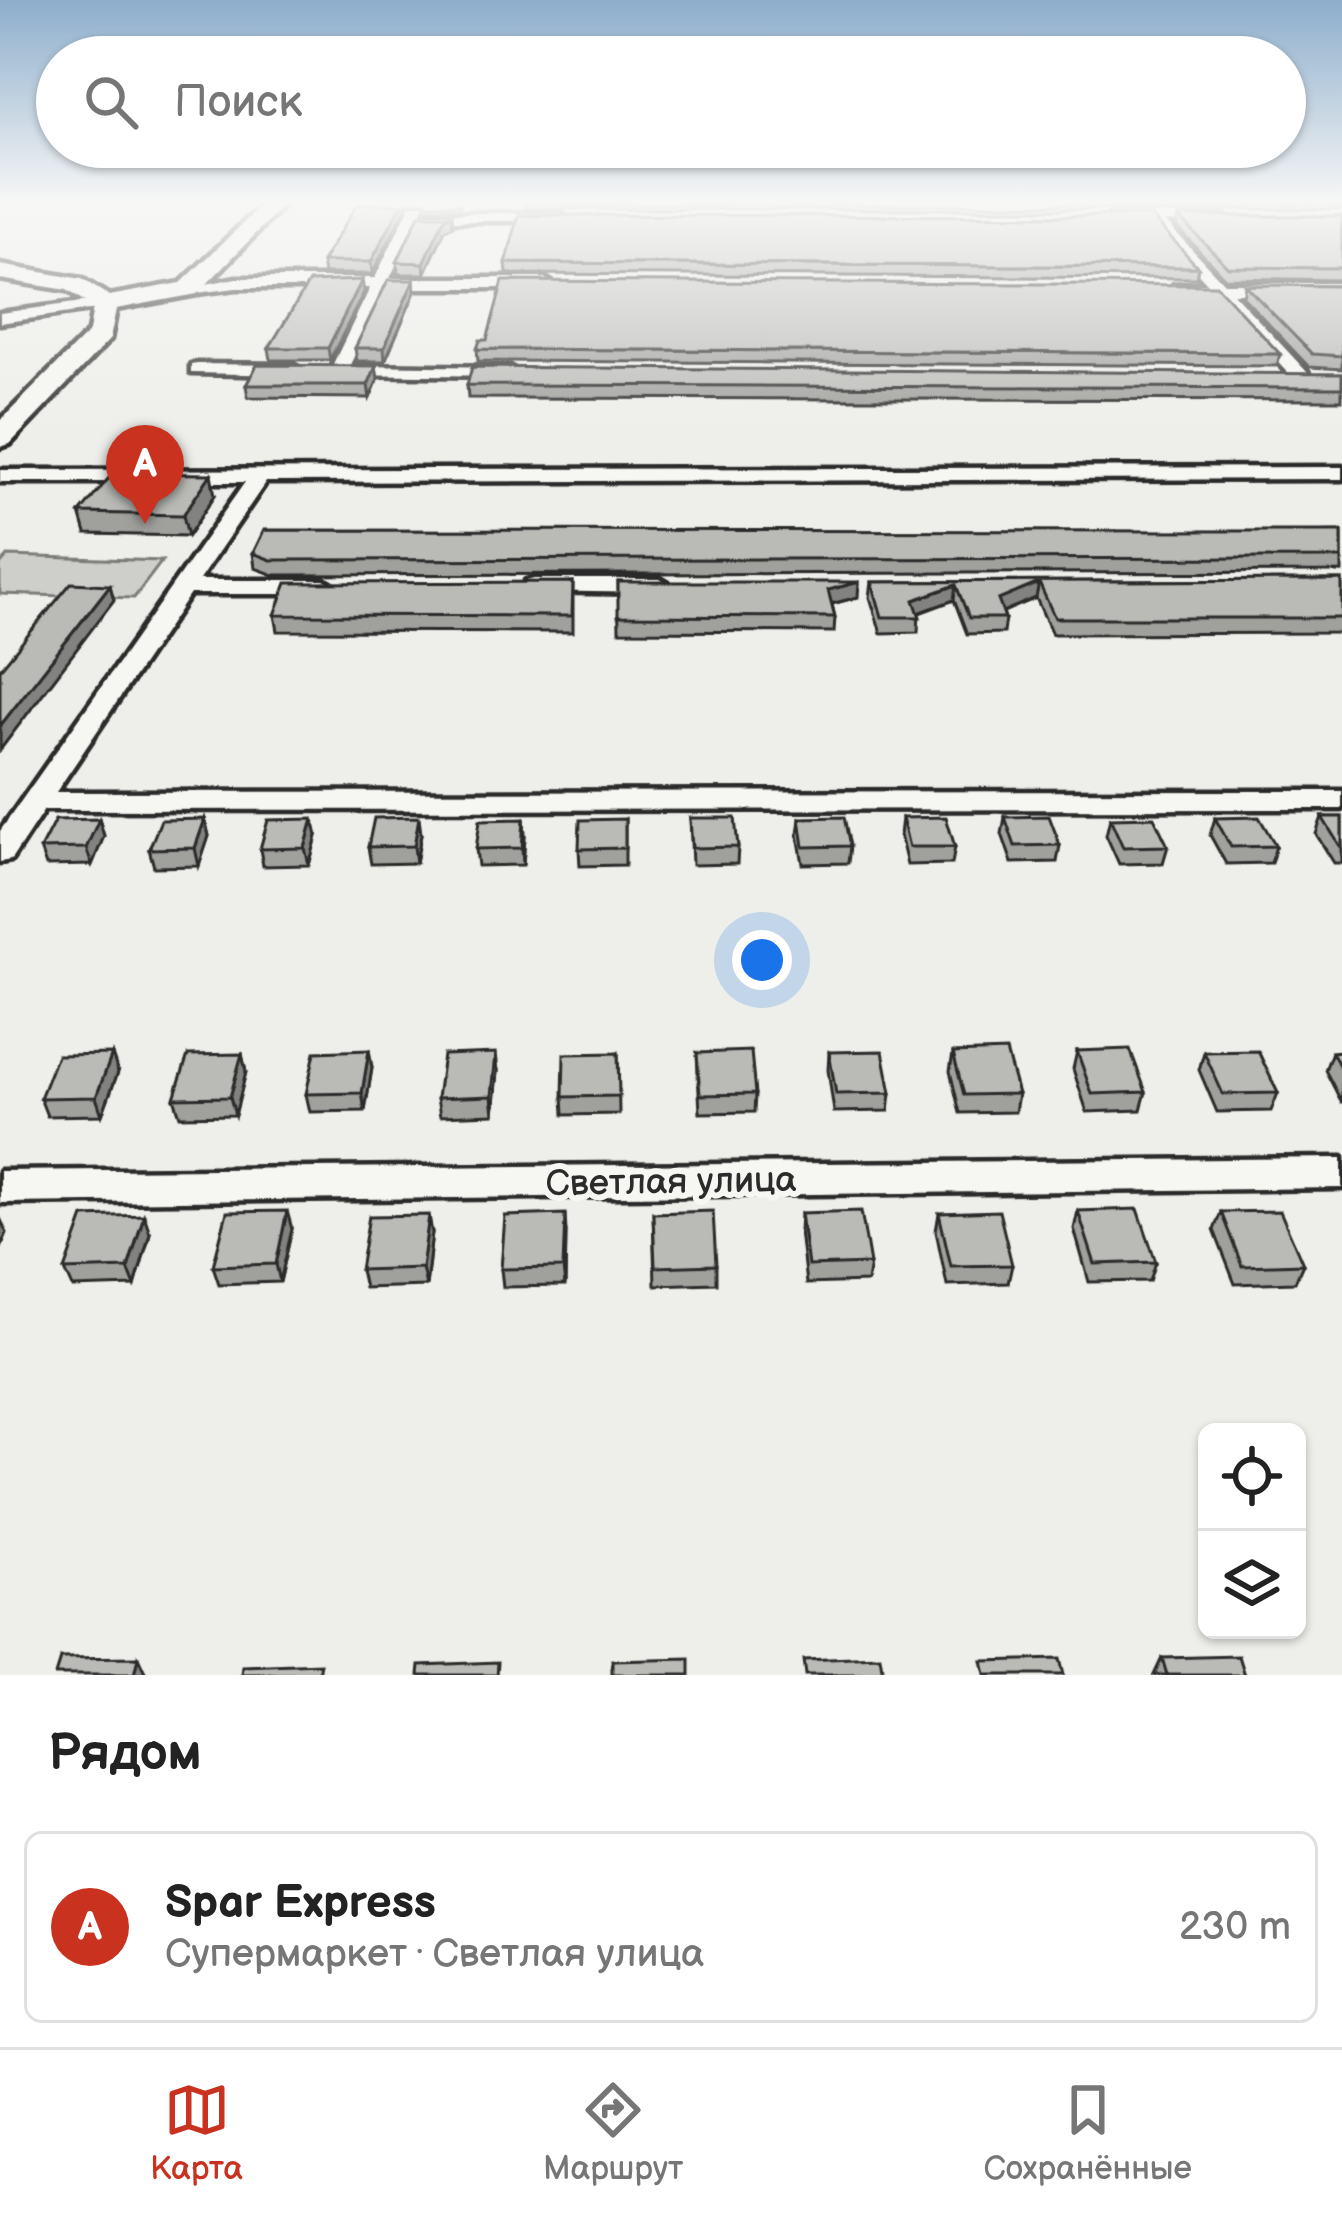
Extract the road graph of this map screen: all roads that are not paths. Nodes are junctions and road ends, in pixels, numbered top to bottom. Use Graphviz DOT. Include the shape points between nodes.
graph roads {
  1 [pos="63,282"];
  2 [pos="196,282"];
  3 [pos="356,282"];
  4 [pos="380,282"];
  5 [pos="396,282"];
  6 [pos="1213,282"];
  7 [pos="572,284"];
  8 [pos="1170,288"];
  9 [pos="1218,288"];
  10 [pos="1342,288"];
  11 [pos="189,289"];
  12 [pos="105,304"];
  13 [pos="0,318"];
  14 [pos="196,369"];
  15 [pos="339,370"];
  16 [pos="526,372"];
  17 [pos="1279,377"];
  18 [pos="0,438"];
  19 [pos="1342,473"];
  20 [pos="0,476"];
  21 [pos="258,478"];
  22 [pos="351,586"];
  23 [pos="516,586"];
  24 [pos="681,586"];
  25 [pos="185,587"];
  26 [pos="1342,800"];
  27 [pos="40,801"];
  28 [pos="0,854"];
  29 [pos="1342,1173"];
  30 [pos="0,1187"];
  1 -- 12 [label="street"];
  2 -- 11 [label="street"];
  3 -- 11 [label="street"];
  4 -- 15 [label="street"];
  5 -- 7 [label="street"];
  6 -- 9 [label="street"];
  8 -- 9 [label="street"];
  9 -- 10 [label="street"];
  9 -- 17 [label="street" via="1312,377"];
  11 -- 12 [label="street"];
  12 -- 13 [label="street"];
  12 -- 18 [label="street" via="101,334"];
  14 -- 15 [label="street"];
  15 -- 16 [label="street"];
  19 -- 21 [label="street"];
  20 -- 21 [label="street"];
  21 -- 25 [label="street"];
  22 -- 25 [label="street"];
  23 -- 24 [label="street"];
  25 -- 27 [label="street"];
  26 -- 27 [label="street"];
  27 -- 28 [label="street"];
  29 -- 30 [label="street, Светлая улица"];
}
